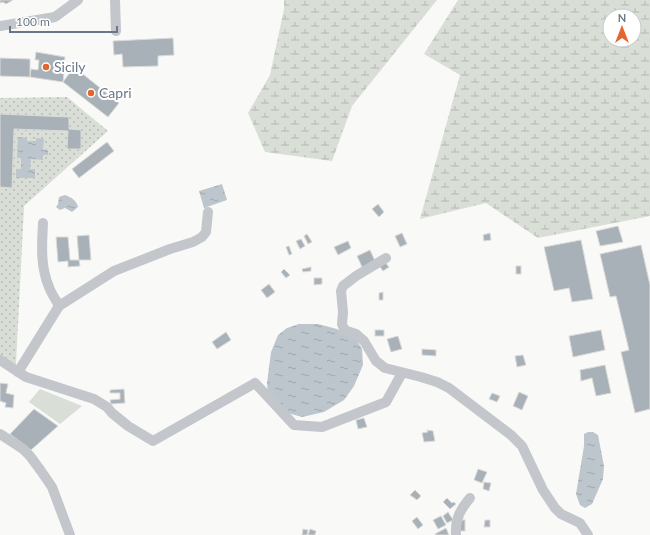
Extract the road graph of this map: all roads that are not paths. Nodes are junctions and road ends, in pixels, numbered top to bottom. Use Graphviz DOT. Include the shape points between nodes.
graph roads {
  1 [pos="78,0"];
  2 [pos="115,0"];
  3 [pos="0,26"];
  4 [pos="116,31"];
  5 [pos="208,212"];
  6 [pos="43,223"];
  7 [pos="386,258"];
  8 [pos="59,306"];
  9 [pos="0,360"];
  10 [pos="18,372"];
  11 [pos="402,373"];
  12 [pos="0,434"];
  13 [pos="470,498"];
  14 [pos="70,535"];
  15 [pos="456,535"];
  16 [pos="588,535"];
  1 -- 3 [label="street" via="55,17"];
  2 -- 4 [label="street"];
  5 -- 8 [label="street" via="206,232 202,237 114,271"];
  6 -- 8 [label="street" via="43,267 48,286"];
  7 -- 11 [label="street" via="343,286 342,324 347,332 356,334 364,341 380,365"];
  8 -- 10 [label="street"];
  9 -- 10 [label="street"];
  10 -- 11 [label="street" via="37,382 94,399 128,426 153,441 255,383 294,425 322,427 386,402"];
  11 -- 16 [label="street" via="450,388 511,435 522,446 543,490 555,508 561,514 580,523"];
  12 -- 14 [label="street" via="24,449 41,471 52,487"];
  13 -- 15 [label="street" via="456,519"];
}
